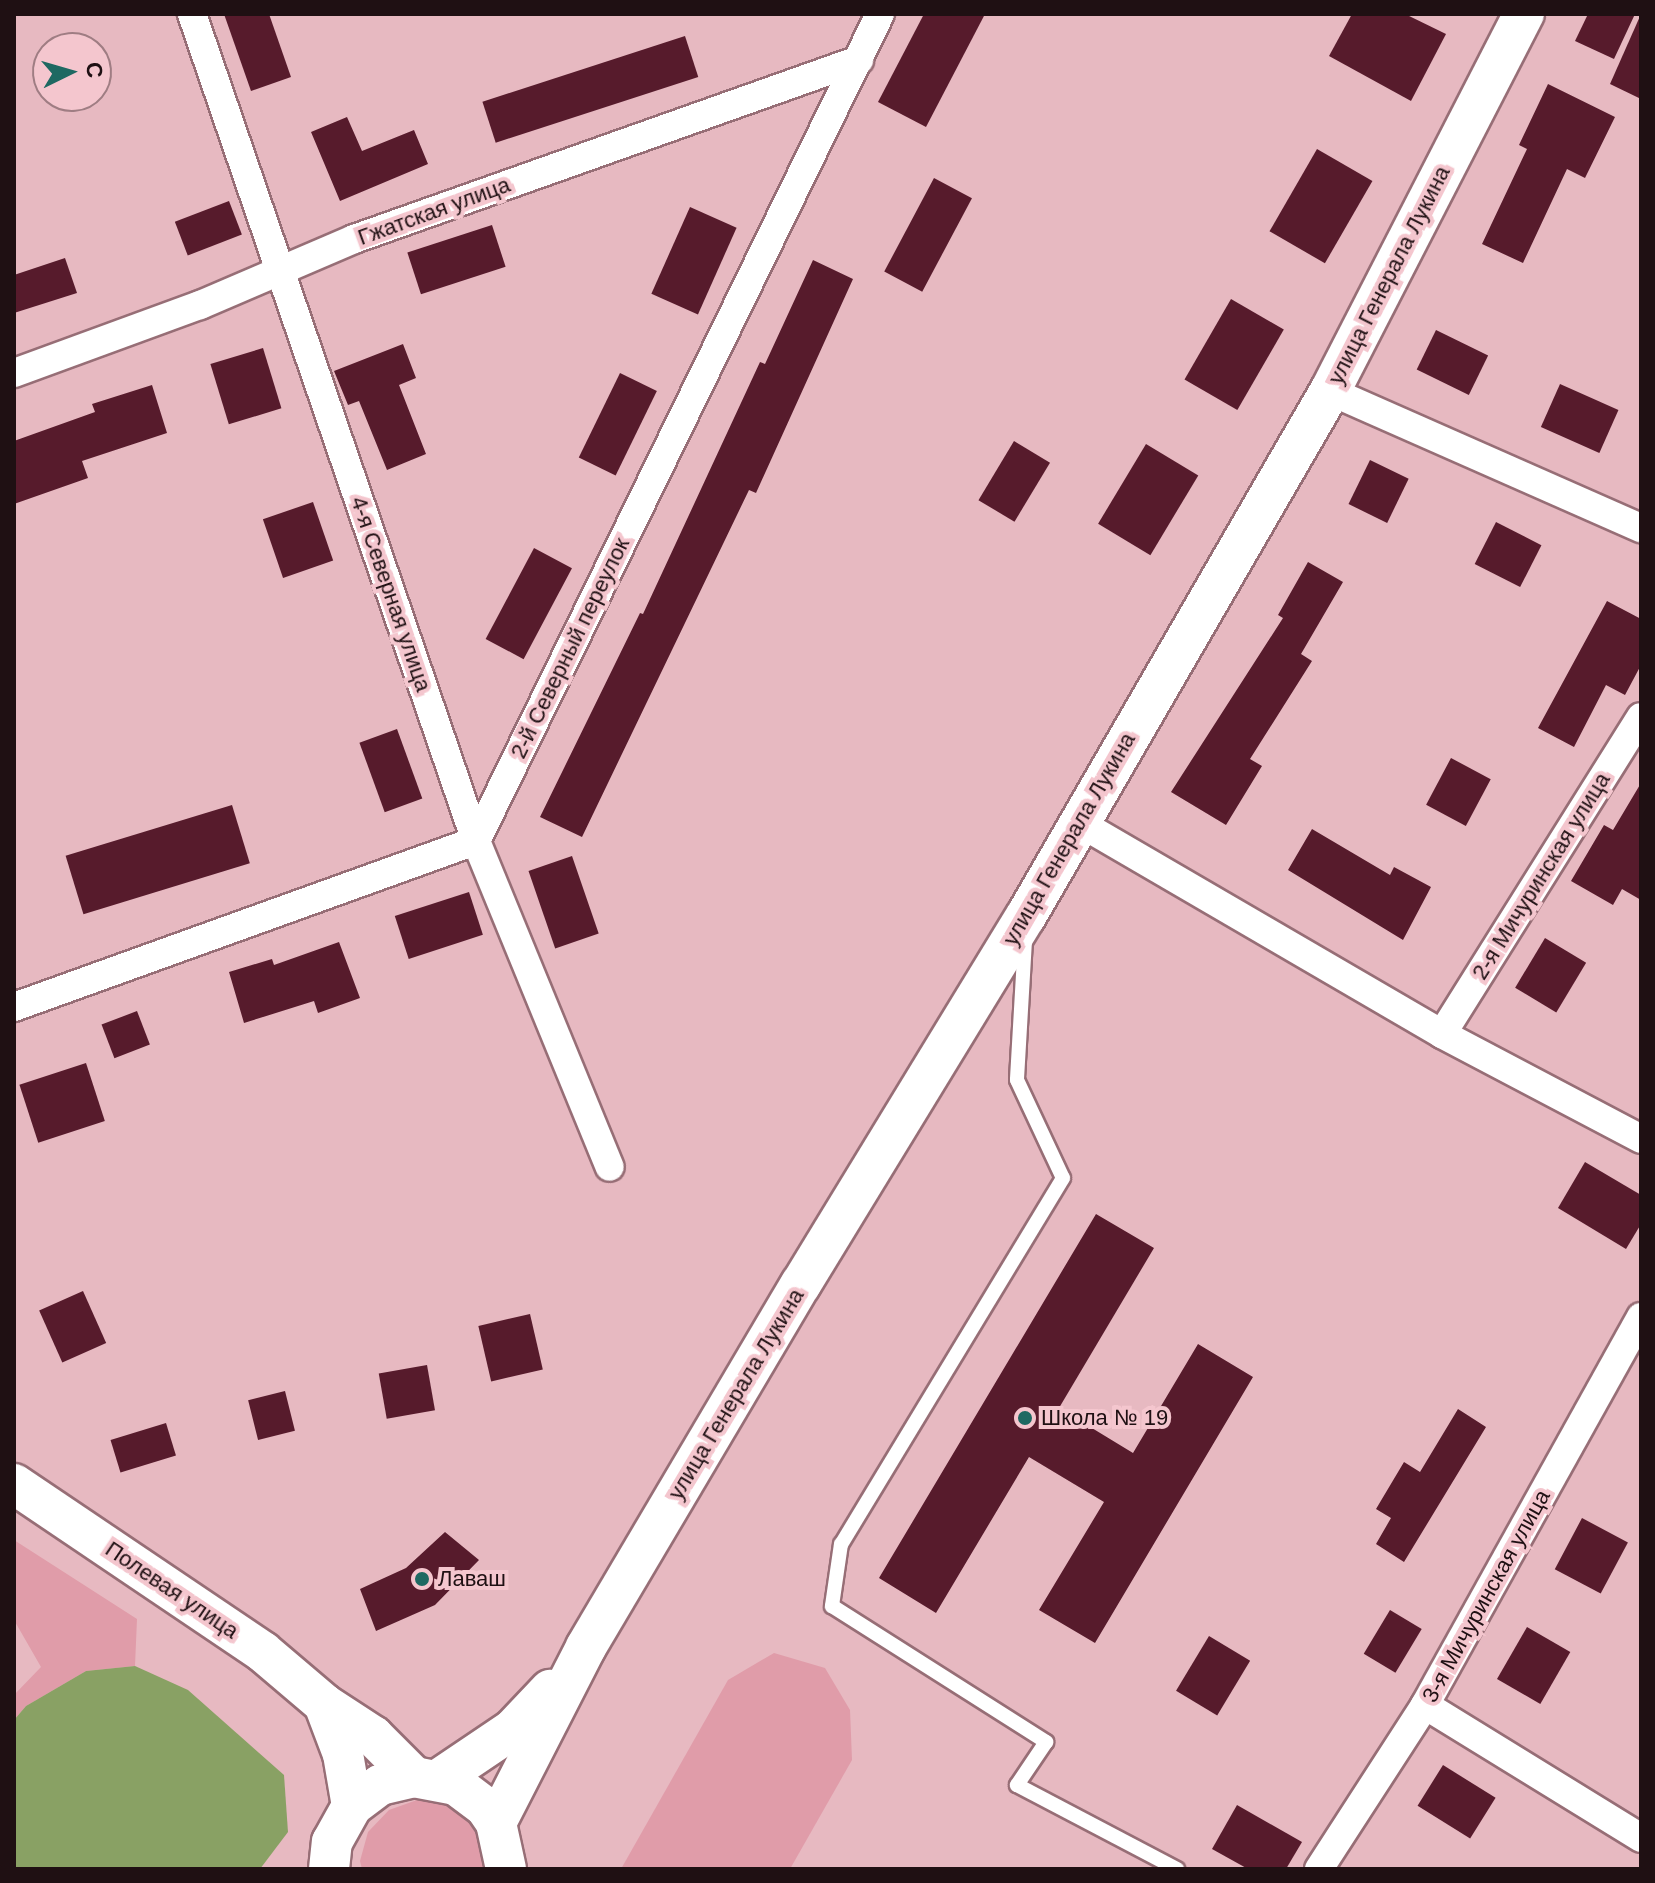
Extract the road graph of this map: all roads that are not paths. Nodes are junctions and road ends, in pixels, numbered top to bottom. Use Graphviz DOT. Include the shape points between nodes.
graph roads {
  1 [pos="192,14"];
  2 [pos="880,14"];
  3 [pos="1524,14"];
  4 [pos="859,60"];
  5 [pos="279,272"];
  6 [pos="14,373"];
  7 [pos="1330,391"];
  8 [pos="1641,528"];
  9 [pos="1641,717"];
  10 [pos="1078,822"];
  11 [pos="476,841"];
  12 [pos="1026,916"];
  13 [pos="14,1007"];
  14 [pos="1442,1034"];
  15 [pos="1641,1139"];
  16 [pos="610,1167"];
  17 [pos="1641,1317"];
  18 [pos="14,1484"];
  19 [pos="586,1647"];
  20 [pos="324,1704"];
  21 [pos="1425,1705"];
  22 [pos="426,1778"];
  23 [pos="352,1806"];
  24 [pos="496,1823"];
  25 [pos="1641,1838"];
  26 [pos="329,1869"];
  27 [pos="506,1869"];
  28 [pos="1177,1869"];
  29 [pos="1319,1869"];
  1 -- 5 [label="street, 4-я Северная улица"];
  2 -- 4 [label="street, 2-й Северный переулок"];
  3 -- 7 [label="main road, улица Генерала Лукина"];
  4 -- 5 [label="street, Гжатская улица" via="354,239"];
  4 -- 11 [label="street, 2-й Северный переулок"];
  5 -- 6 [label="street, Гжатская улица"];
  5 -- 11 [label="street, 4-я Северная улица"];
  7 -- 8 [label="street"];
  7 -- 10 [label="main road, улица Генерала Лукина"];
  9 -- 14 [label="street, 2-я Мичуринская улица"];
  10 -- 12 [label="main road, улица Генерала Лукина"];
  10 -- 14 [label="street"];
  11 -- 13 [label="street"];
  11 -- 16 [label="street, 4-я Северная улица"];
  12 -- 19 [label="main road, улица Генерала Лукина"];
  12 -- 28 [label="lane" via="1017,1080 1063,1178 841,1544 832,1606 1046,1742 1017,1785"];
  14 -- 15 [label="street"];
  17 -- 21 [label="street, 3-я Мичуринская улица"];
  18 -- 20 [label="main road, Полевая улица" via="194,1603"];
  19 -- 22 [label="main road, улица Генерала Лукина" via="528,1716"];
  19 -- 24 [label="main road, улица Генерала Лукина"];
  20 -- 22 [label="main road, Полевая улица"];
  20 -- 23 [label="main road, Полевая улица" via="343,1754"];
  21 -- 25 [label="street"];
  21 -- 29 [label="street, 3-я Мичуринская улица"];
  22 -- 23 [label="main road, улица Генерала Лукина" via="380,1785"];
  22 -- 24 [label="main road, Полевая улица" via="472,1795"];
  23 -- 26 [label="main road" via="332,1842"];
  24 -- 27 [label="main road"];
}
